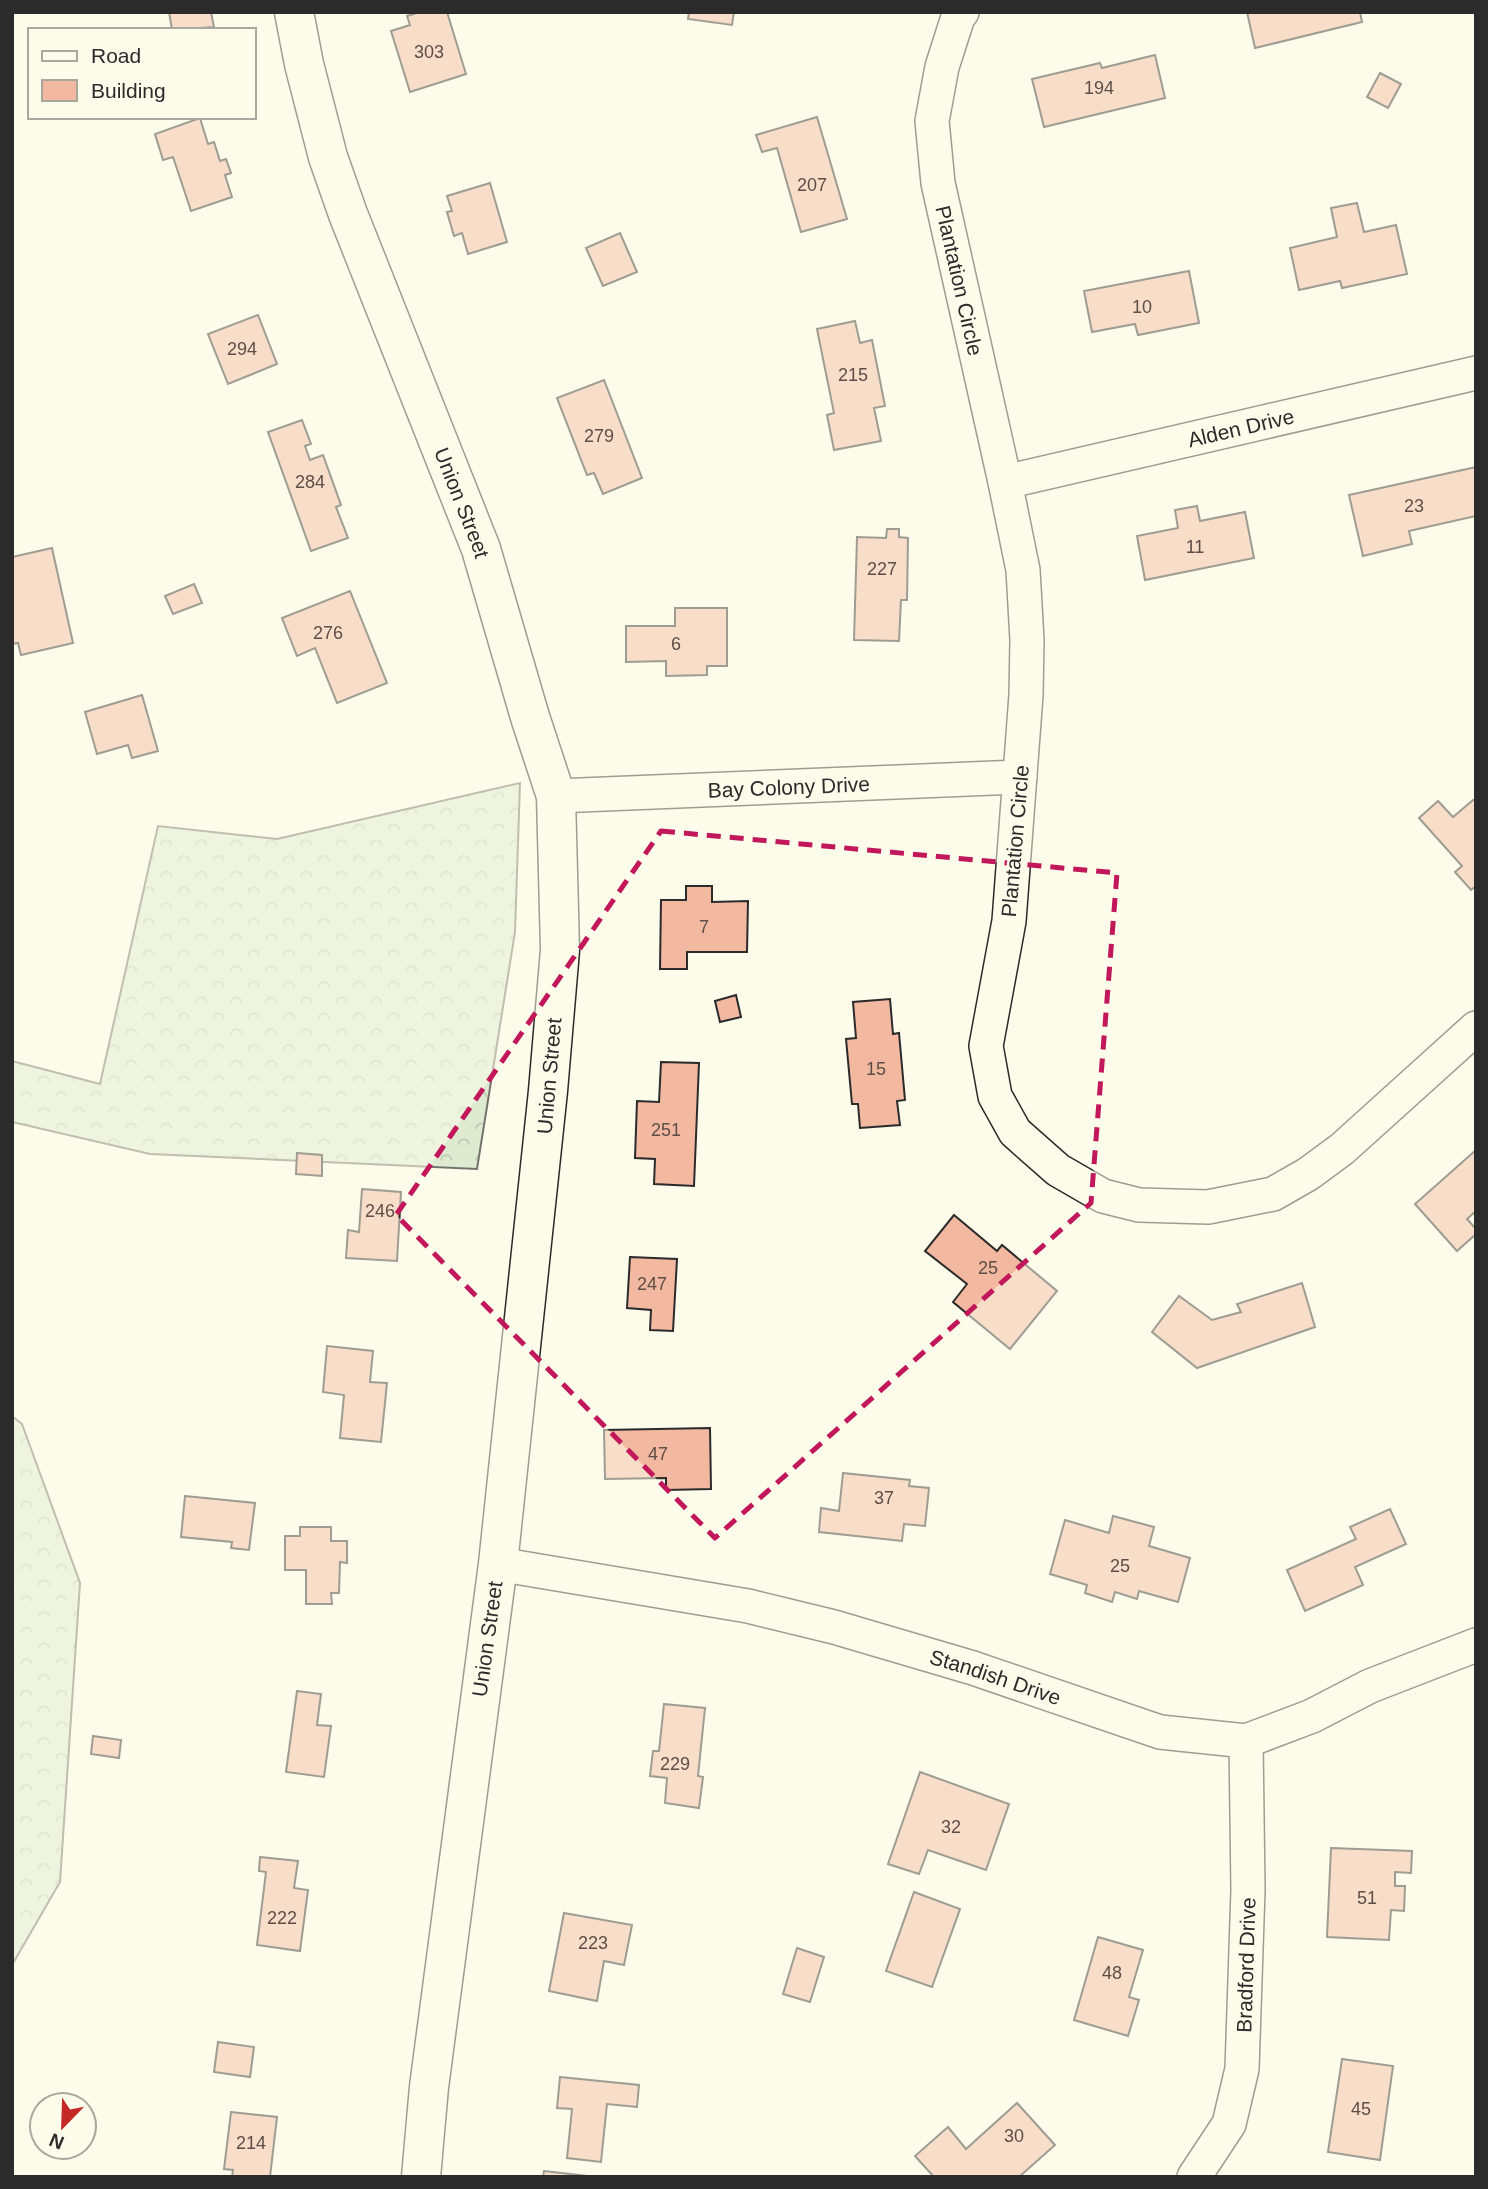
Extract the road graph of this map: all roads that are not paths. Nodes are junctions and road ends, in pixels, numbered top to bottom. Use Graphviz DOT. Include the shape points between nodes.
graph roads {
  1 [pos="294,12"];
  2 [pos="962,12"];
  3 [pos="1476,373"];
  4 [pos="1005,482"];
  5 [pos="1020,777"];
  6 [pos="556,796"];
  7 [pos="1476,1028"];
  8 [pos="498,1564"];
  9 [pos="1476,1645"];
  10 [pos="1247,1741"];
  11 [pos="421,2177"];
  12 [pos="1194,2177"];
  1 -- 6 [label="main road, Union Street" via="328,157 481,549"];
  2 -- 4 [label="street, Plantation Circle" via="942,67 932,121 936,171"];
  3 -- 4 [label="street, Alden Drive"];
  4 -- 5 [label="street, Plantation Circle" via="1023,570 1027,640"];
  5 -- 6 [label="street, Bay Colony Drive"];
  5 -- 7 [label="street, Plantation Circle" via="1009,921 986,1046 995,1096 1015,1132 1058,1170 1102,1196 1139,1205 1208,1207 1273,1195 1342,1149"];
  6 -- 8 [label="main road, Union Street" via="560,950"];
  8 -- 10 [label="street, Standish Drive" via="748,1606 973,1668 1160,1732"];
  8 -- 11 [label="main road, Union Street"];
  9 -- 10 [label="street, Standish Drive"];
  10 -- 12 [label="street, Bradford Drive" via="1242,2070 1229,2124"];
}
